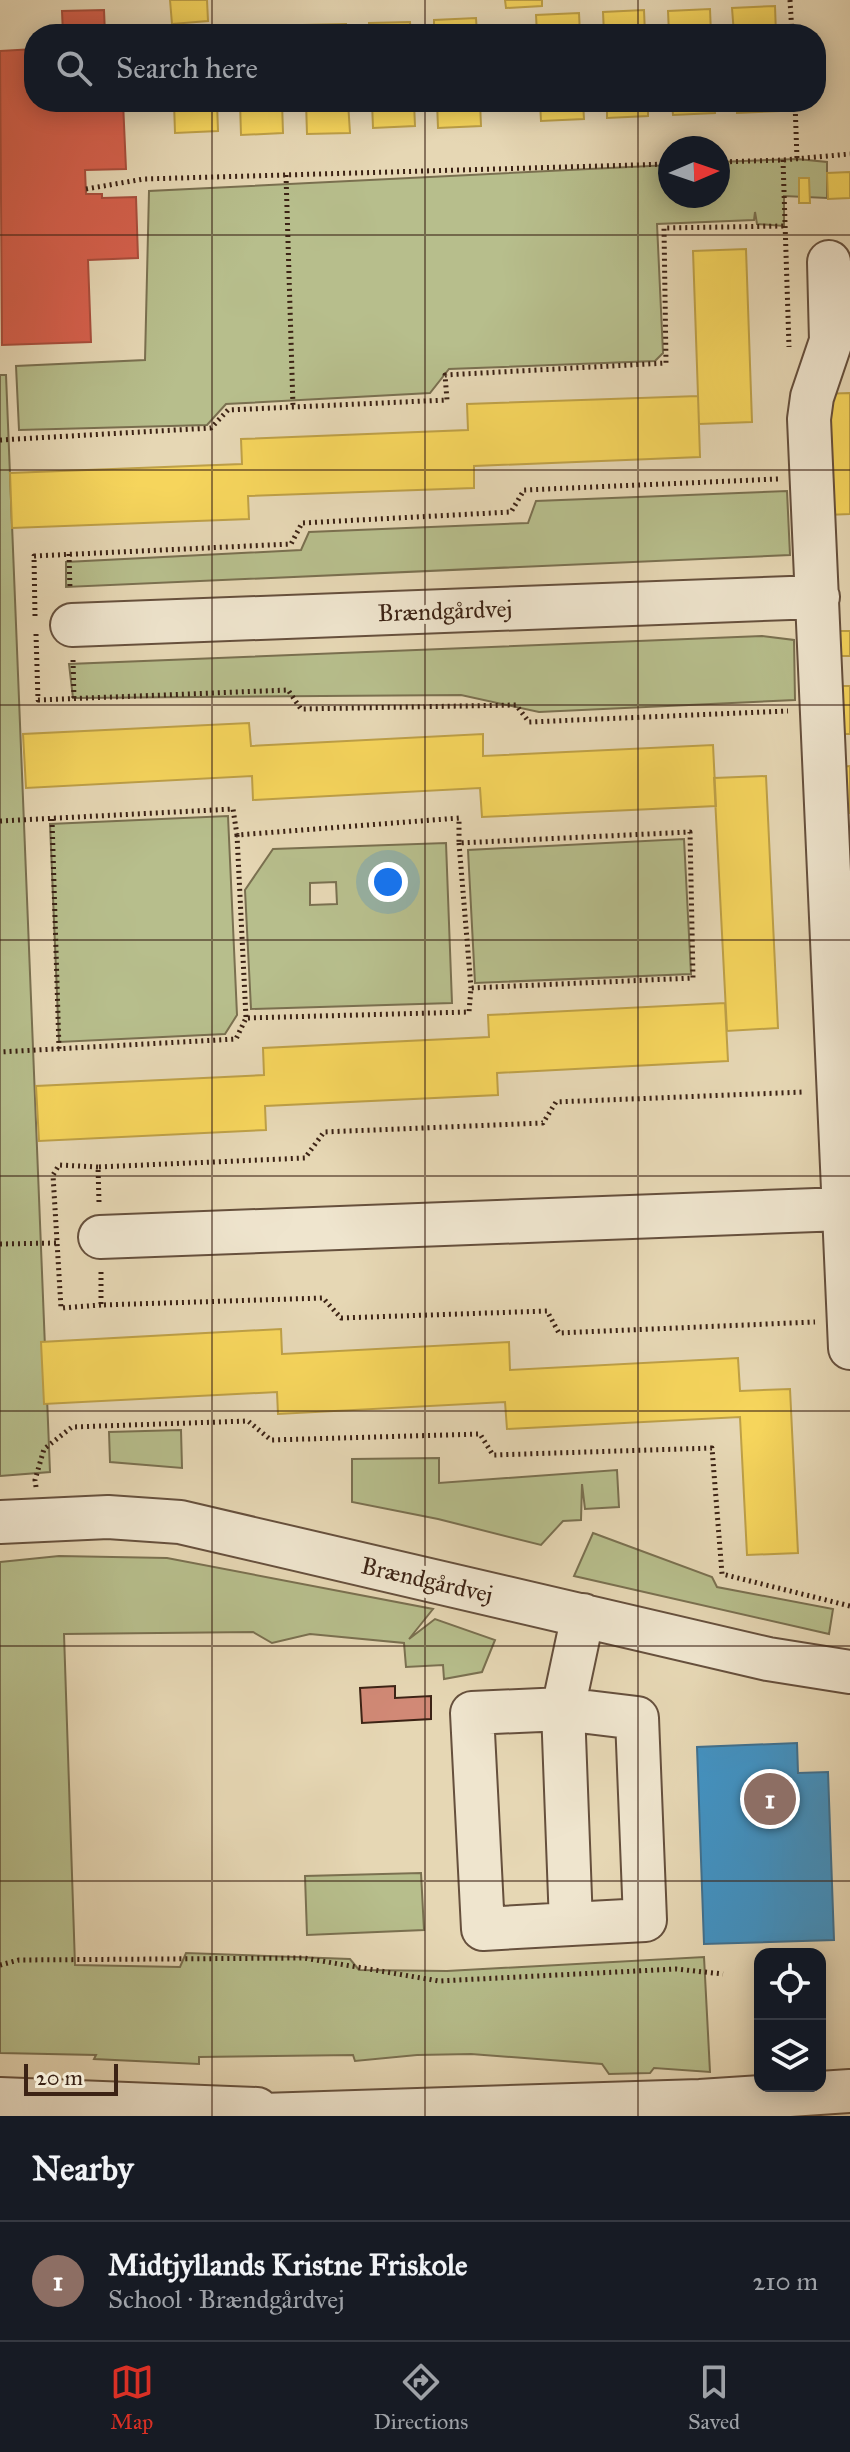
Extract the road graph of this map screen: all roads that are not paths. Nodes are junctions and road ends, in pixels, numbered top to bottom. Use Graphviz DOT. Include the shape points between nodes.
graph roads {
  1 [pos="829,262"];
  2 [pos="818,597"];
  3 [pos="72,625"];
  4 [pos="843,1209"];
  5 [pos="100,1237"];
  6 [pos="850,1348"];
  7 [pos="20,1521"];
  8 [pos="583,1615"];
  9 [pos="850,1672"];
  10 [pos="563,1709"];
  11 [pos="571,1924"];
  12 [pos="850,2091"];
  13 [pos="0,2099"];
  14 [pos="322,2112"];
  15 [pos="227,2116"];
  1 -- 2 [label="street" via="831,341 809,419"];
  2 -- 3 [label="street, Brændgårdvej"];
  2 -- 4 [label="street"];
  4 -- 5 [label="street"];
  4 -- 6 [label="street"];
  7 -- 8 [label="street, Brændgårdvej" via="108,1517 180,1522"];
  8 -- 9 [label="street, Brændgårdvej" via="768,1659"];
  8 -- 10 [label="street"];
  10 -- 11 [label="street"];
  10 -- 11 [label="street" via="637,1718 645,1920"];
  10 -- 11 [label="street" via="472,1713 483,1929"];
  12 -- 14 [label="street" via="700,2101"];
  13 -- 14 [label="street"];
  14 -- 15 [label="street"];
}
